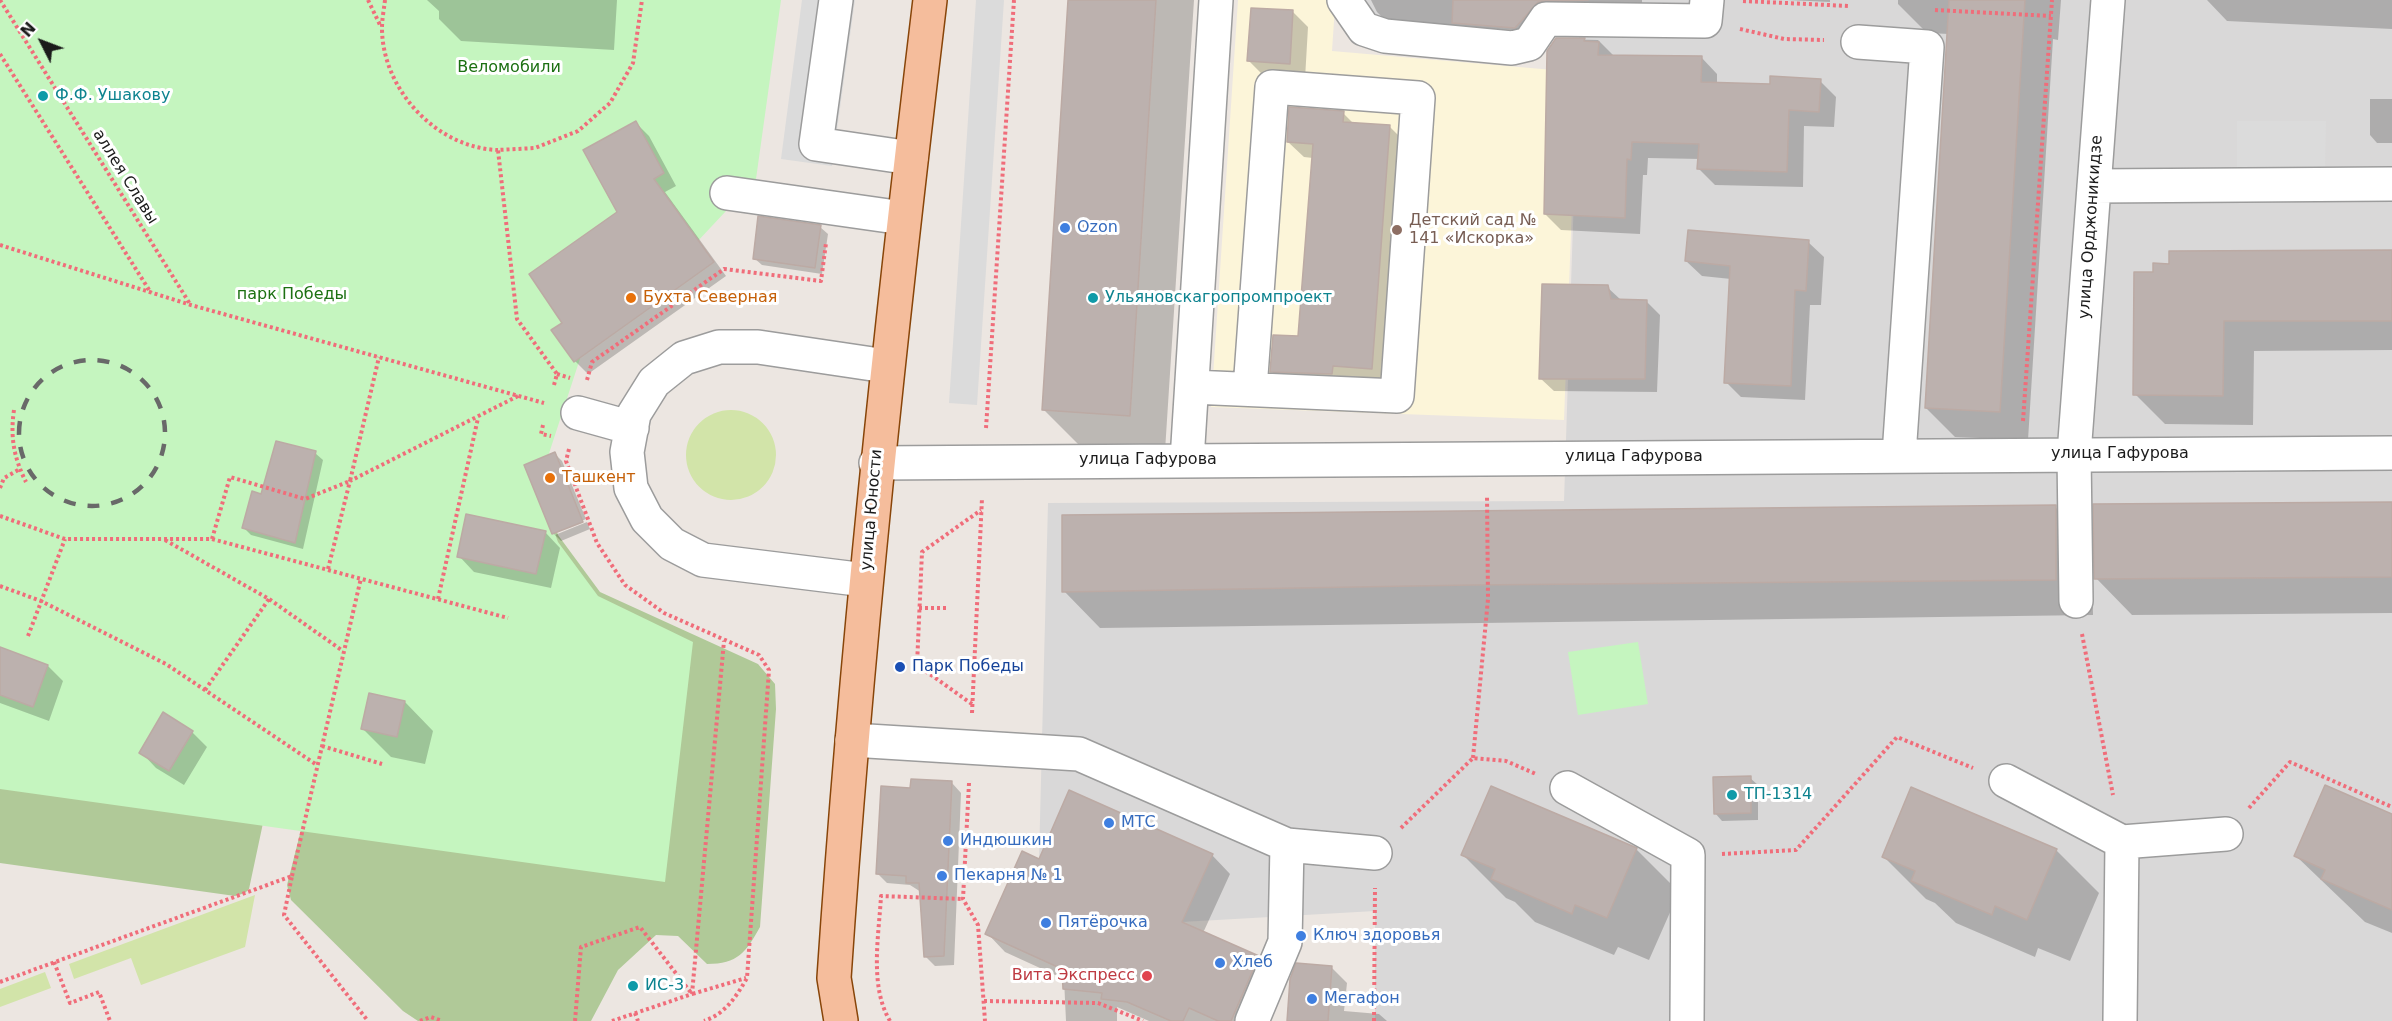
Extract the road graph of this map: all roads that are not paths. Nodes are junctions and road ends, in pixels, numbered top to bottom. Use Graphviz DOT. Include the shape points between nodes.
graph roads {
  1 [pos="836,0"];
  2 [pos="930,0"];
  3 [pos="1216,0"];
  4 [pos="1344,0"];
  5 [pos="2108,0"];
  6 [pos="1706,10"];
  7 [pos="1858,42"];
  8 [pos="911,158"];
  9 [pos="2392,184"];
  10 [pos="2094,186"];
  11 [pos="727,194"];
  12 [pos="903,218"];
  13 [pos="886,366"];
  14 [pos="1192,387"];
  15 [pos="1250,389"];
  16 [pos="565,424"];
  17 [pos="632,428"];
  18 [pos="2392,453"];
  19 [pos="2074,454"];
  20 [pos="1899,455"];
  21 [pos="1187,460"];
  22 [pos="876,463"];
  23 [pos="866,580"];
  24 [pos="2076,601"];
  25 [pos="852,740"];
  26 [pos="2006,781"];
  27 [pos="1567,788"];
  28 [pos="2226,834"];
  29 [pos="2122,842"];
  30 [pos="1287,845"];
  31 [pos="1375,854"];
  32 [pos="841,1021"];
  33 [pos="1252,1021"];
  34 [pos="1687,1021"];
  35 [pos="2120,1021"];
  1 -- 8 [label="street" via="816,144"];
  2 -- 8 [label="main road, улица Юности"];
  3 -- 14 [label="street"];
  4 -- 6 [label="street" via="1364,29 1385,36 1512,48 1529,44 1546,19"];
  5 -- 10 [label="street, улица Орджоникидзе"];
  7 -- 20 [label="street" via="1927,46"];
  8 -- 12 [label="main road, улица Юности"];
  9 -- 10 [label="street"];
  10 -- 19 [label="street, улица Орджоникидзе"];
  11 -- 12 [label="street"];
  12 -- 13 [label="main road, улица Юности"];
  13 -- 17 [label="street" via="758,347 719,346 684,358 654,382 634,414"];
  13 -- 22 [label="main road, улица Юности"];
  14 -- 15 [label="street"];
  14 -- 21 [label="street"];
  15 -- 15 [label="street" via="1397,396 1418,98 1272,87"];
  16 -- 17 [label="street"];
  17 -- 23 [label="street" via="627,452 631,488 647,519 672,544 703,560"];
  18 -- 19 [label="street, улица Гафурова"];
  19 -- 20 [label="street, улица Гафурова"];
  19 -- 24 [label="street, улица Орджоникидзе"];
  20 -- 21 [label="street, улица Гафурова"];
  21 -- 22 [label="street, улица Гафурова"];
  22 -- 23 [label="main road, улица Юности"];
  23 -- 25 [label="main road, улица Юности"];
  25 -- 30 [label="street" via="1078,754"];
  25 -- 32 [label="main road, улица Юности" via="834,978"];
  26 -- 29 [label="street"];
  27 -- 34 [label="street" via="1688,855"];
  28 -- 29 [label="street"];
  29 -- 35 [label="street"];
  30 -- 31 [label="street"];
  30 -- 33 [label="street" via="1285,942"];
}
